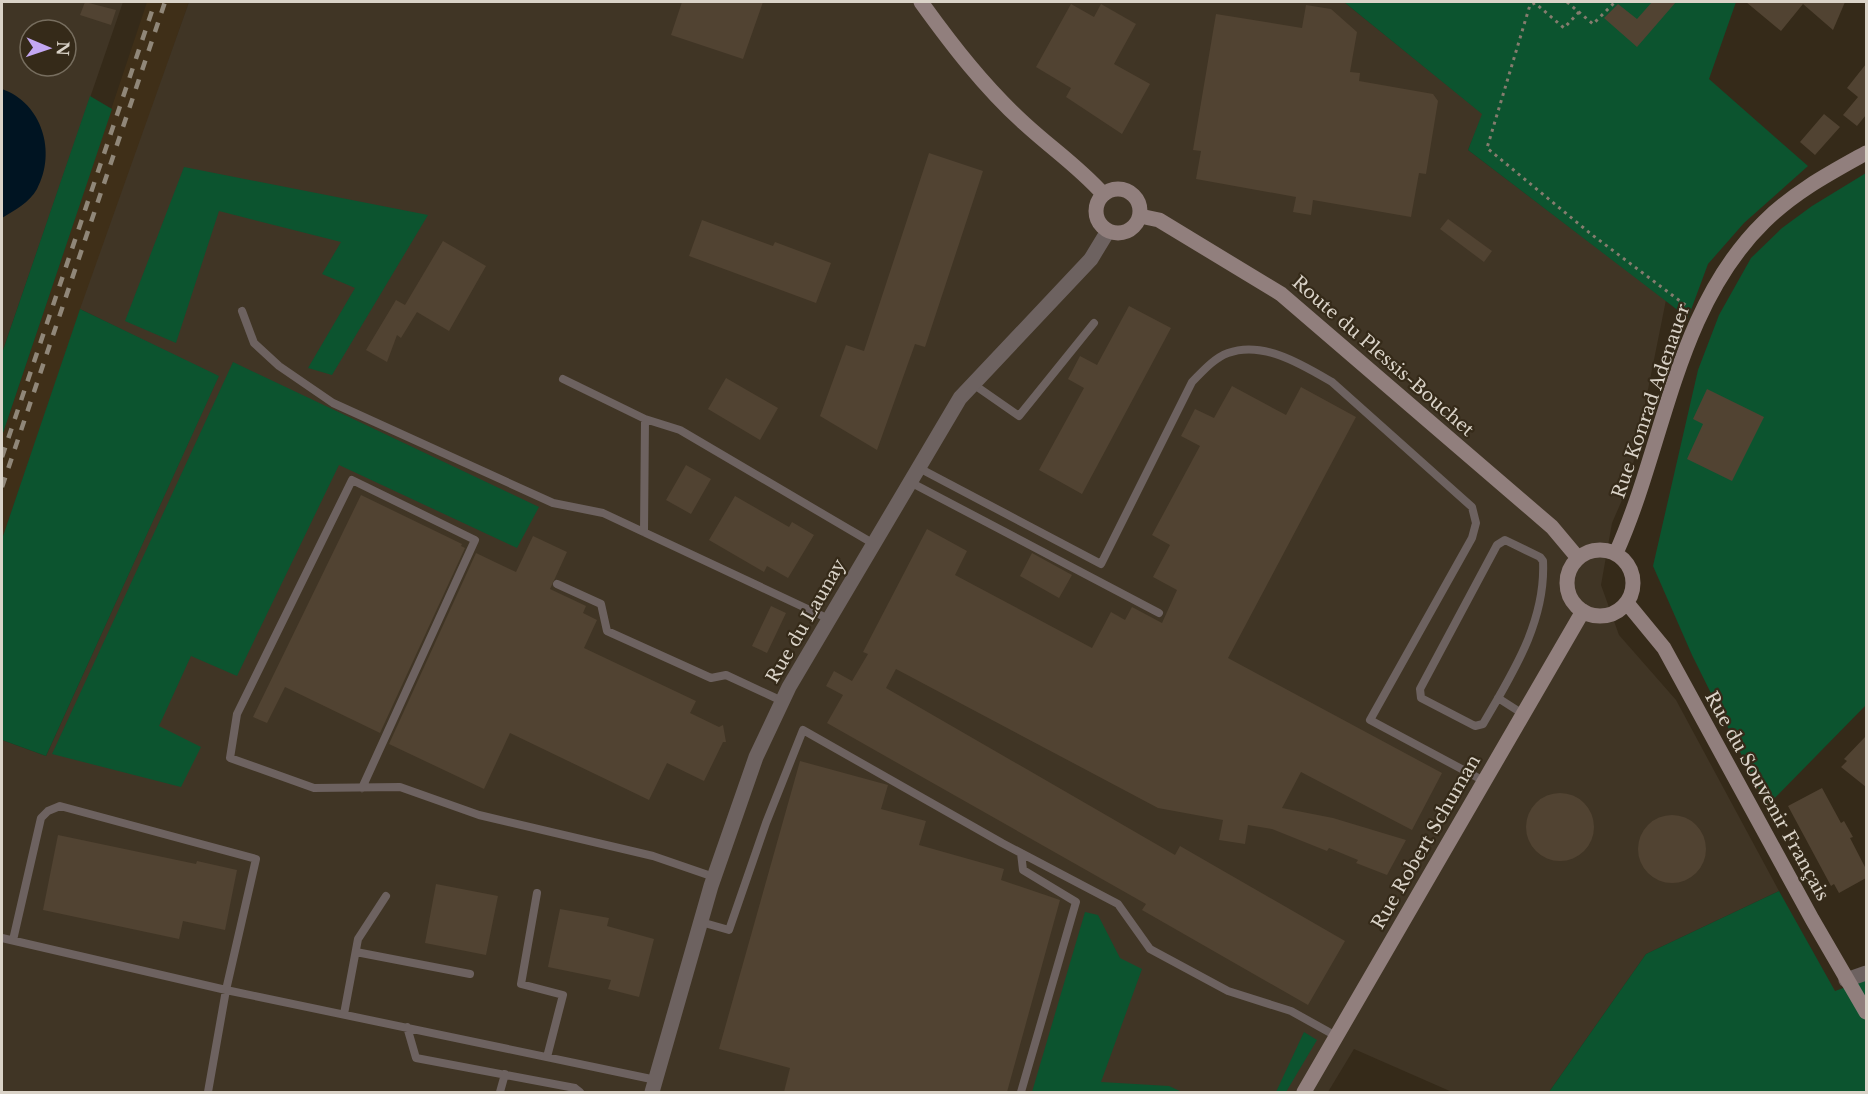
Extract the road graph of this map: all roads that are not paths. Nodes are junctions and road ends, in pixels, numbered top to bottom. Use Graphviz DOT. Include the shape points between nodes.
graph roads {
  1 [pos="921,2"];
  2 [pos="1866,153"];
  3 [pos="1103,194"];
  4 [pos="1140,216"];
  5 [pos="1108,231"];
  6 [pos="242,311"];
  7 [pos="1094,322"];
  8 [pos="563,379"];
  9 [pos="973,384"];
  10 [pos="645,419"];
  11 [pos="919,468"];
  12 [pos="910,482"];
  13 [pos="644,532"];
  14 [pos="874,544"];
  15 [pos="1616,553"];
  16 [pos="1578,558"];
  17 [pos="557,584"];
  18 [pos="1627,603"];
  19 [pos="1583,611"];
  20 [pos="1159,613"];
  21 [pos="829,619"];
  22 [pos="1498,698"];
  23 [pos="782,701"];
  24 [pos="1523,714"];
  25 [pos="1484,781"];
  26 [pos="362,788"];
  27 [pos="1021,853"];
  28 [pos="714,877"];
  29 [pos="537,893"];
  30 [pos="386,896"];
  31 [pos="701,922"];
  32 [pos="2,938"];
  33 [pos="13,940"];
  34 [pos="356,952"];
  35 [pos="1866,973"];
  36 [pos="470,974"];
  37 [pos="1846,980"];
  38 [pos="226,990"];
  39 [pos="1866,1011"];
  40 [pos="344,1014"];
  41 [pos="407,1027"];
  42 [pos="1336,1036"];
  43 [pos="547,1057"];
  44 [pos="505,1074"];
  45 [pos="654,1086"];
  46 [pos="208,1092"];
  47 [pos="500,1092"];
  48 [pos="580,1092"];
  49 [pos="1021,1092"];
  50 [pos="1304,1092"];
  1 -- 3 [label="street" via="983,81"];
  2 -- 15 [label="street, Rue Konrad Adenauer" via="1796,195 1764,221 1722,273 1681,364 1629,525"];
  3 -- 4 [label="street" via="1116,188 1130,191 1139,202"];
  3 -- 5 [label="street" via="1096,213"];
  4 -- 5 [label="street" via="1128,231"];
  4 -- 16 [label="street, Route du Plessis-Bouchet" via="1159,220 1281,294 1552,527"];
  5 -- 9 [label="street, Rue du Launay" via="1091,259"];
  6 -- 13 [label="lane" via="254,343 279,366 333,403 553,503 603,513"];
  7 -- 9 [label="lane" via="1019,416"];
  8 -- 10 [label="lane"];
  9 -- 11 [label="street, Rue du Launay" via="960,398"];
  10 -- 13 [label="lane"];
  10 -- 14 [label="lane" via="680,430"];
  11 -- 12 [label="street, Rue du Launay"];
  11 -- 25 [label="lane" via="1101,564 1192,382 1206,368 1227,353 1251,349 1308,368 1332,382 1472,507 1476,523 1472,538 1370,720"];
  12 -- 14 [label="street, Rue du Launay"];
  12 -- 20 [label="lane"];
  13 -- 21 [label="lane"];
  14 -- 21 [label="street, Rue du Launay"];
  15 -- 16 [label="street" via="1596,549"];
  15 -- 18 [label="street" via="1624,558 1633,576 1632,595"];
  16 -- 19 [label="street" via="1568,572 1568,590"];
  17 -- 23 [label="lane" via="600,604 607,631 711,678 726,675"];
  18 -- 19 [label="street" via="1602,616"];
  18 -- 37 [label="street, Rue du Souvenir Français" via="1664,648"];
  19 -- 24 [label="street, Rue Robert Schuman"];
  21 -- 23 [label="street, Rue du Launay"];
  22 -- 22 [label="lane" via="1532,636 1543,567 1540,557 1504,540 1497,545 1419,694 1475,726 1483,724"];
  22 -- 24 [label="lane"];
  23 -- 28 [label="street, Rue du Launay" via="756,757"];
  24 -- 25 [label="street, Rue Robert Schuman"];
  25 -- 42 [label="street, Rue Robert Schuman"];
  26 -- 26 [label="lane" via="475,540 352,480 237,714 230,758 314,789"];
  26 -- 28 [label="lane" via="400,787 479,815 653,856"];
  27 -- 31 [label="lane" via="803,730 729,930"];
  27 -- 42 [label="lane" via="1118,904 1150,949 1228,991 1291,1011"];
  27 -- 49 [label="lane" via="1023,870 1076,902"];
  28 -- 31 [label="street, Rue du Launay"];
  29 -- 43 [label="lane" via="521,984 563,995"];
  30 -- 34 [label="lane" via="358,939"];
  31 -- 45 [label="street, Rue du Launay"];
  32 -- 33 [label="lane"];
  33 -- 38 [label="lane"];
  33 -- 38 [label="lane" via="40,818 60,806 73,808 256,859"];
  34 -- 36 [label="lane"];
  34 -- 40 [label="lane"];
  35 -- 37 [label="street"];
  37 -- 39 [label="street, Rue du Souvenir Français"];
  38 -- 40 [label="lane"];
  38 -- 46 [label="lane"];
  40 -- 41 [label="lane"];
  41 -- 43 [label="lane"];
  41 -- 44 [label="lane" via="416,1058"];
  42 -- 50 [label="street, Rue Robert Schuman"];
  43 -- 45 [label="lane"];
  44 -- 47 [label="lane"];
  44 -- 48 [label="lane"];
}
